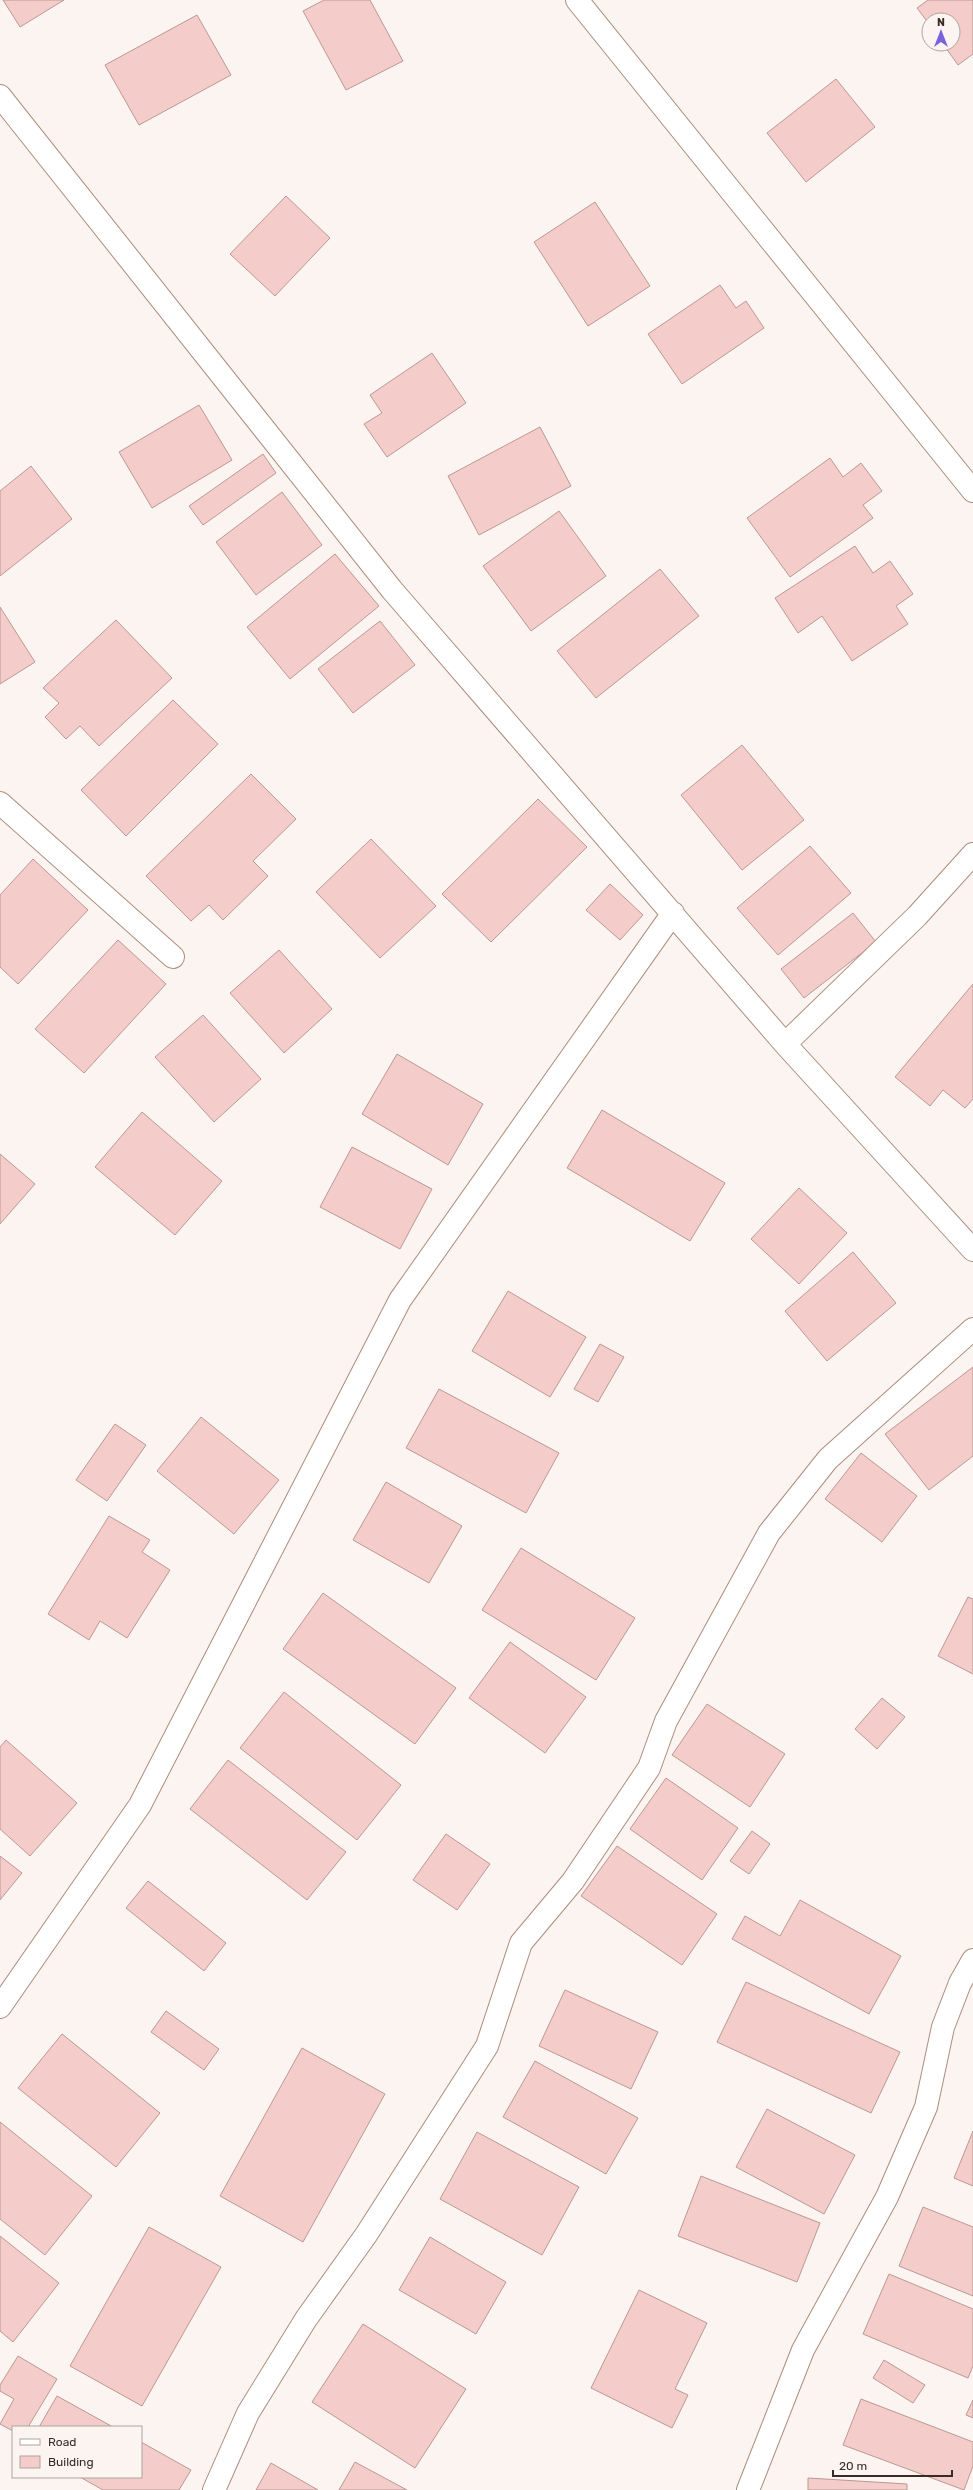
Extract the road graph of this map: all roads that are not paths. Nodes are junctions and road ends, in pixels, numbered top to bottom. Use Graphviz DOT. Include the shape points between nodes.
graph roads {
  1 [pos="577,0"];
  2 [pos="0,96"];
  3 [pos="973,491"];
  4 [pos="0,803"];
  5 [pos="973,854"];
  6 [pos="673,913"];
  7 [pos="173,957"];
  8 [pos="785,1044"];
  9 [pos="973,1250"];
  10 [pos="973,1329"];
  11 [pos="973,1960"];
  12 [pos="0,2007"];
  13 [pos="214,2490"];
  14 [pos="748,2490"];
  1 -- 3 [label="street"];
  2 -- 6 [label="street" via="392,590"];
  4 -- 7 [label="street"];
  5 -- 8 [label="street" via="917,916"];
  6 -- 8 [label="street"];
  6 -- 12 [label="street" via="400,1300 140,1805"];
  8 -- 9 [label="street"];
  10 -- 13 [label="street" via="828,1458 769,1532 666,1721 648,1768 573,1881 521,1943 487,2046 366,2235 306,2319 248,2413"];
  11 -- 14 [label="street" via="960,1983 943,2027 926,2107 887,2197 803,2350"];
}
